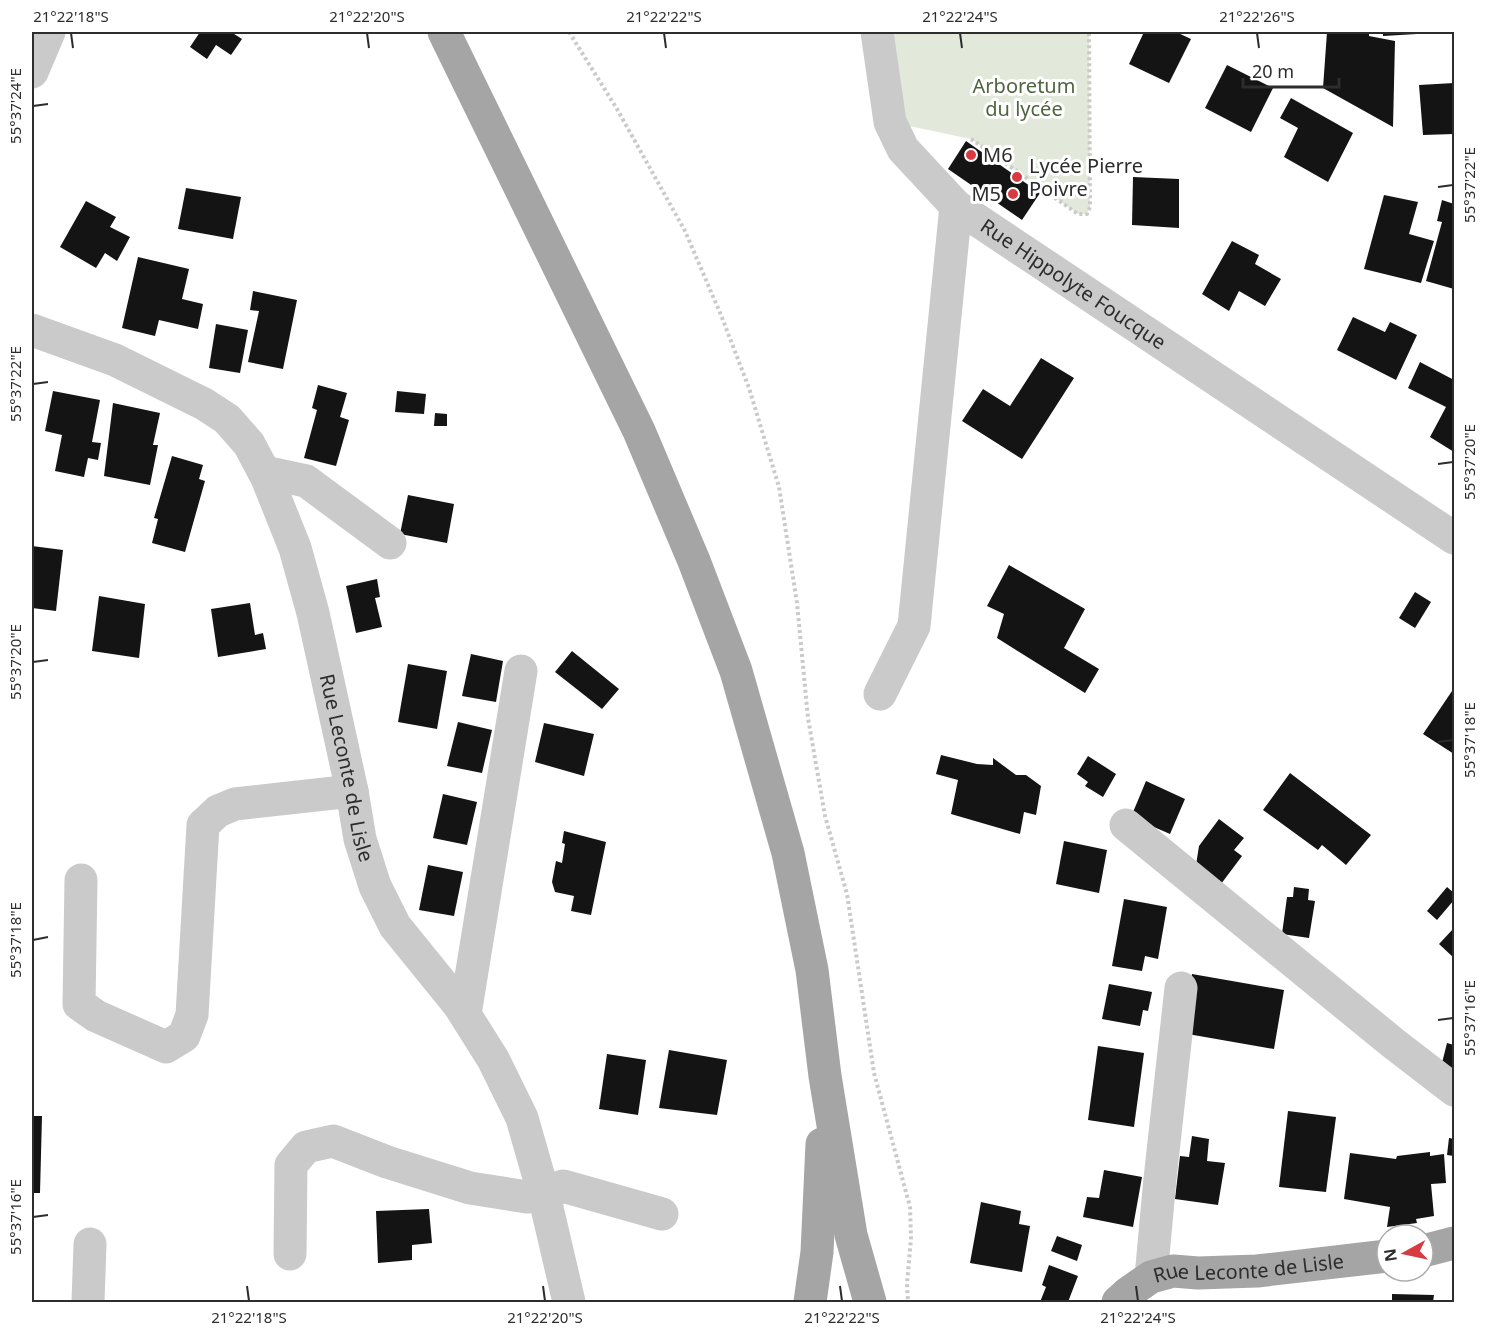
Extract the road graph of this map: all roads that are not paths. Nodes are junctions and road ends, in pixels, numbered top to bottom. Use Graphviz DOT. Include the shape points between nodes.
graph roads {
  1 [pos="49,32"];
  2 [pos="444,32"];
  3 [pos="877,32"];
  4 [pos="32,72"];
  5 [pos="956,206"];
  6 [pos="32,330"];
  7 [pos="264,472"];
  8 [pos="1455,538"];
  9 [pos="390,543"];
  10 [pos="521,671"];
  11 [pos="880,694"];
  12 [pos="352,791"];
  13 [pos="1126,825"];
  14 [pos="81,880"];
  15 [pos="1181,988"];
  16 [pos="465,1014"];
  17 [pos="825,1076"];
  18 [pos="1455,1089"];
  19 [pos="544,1195"];
  20 [pos="662,1214"];
  21 [pos="1455,1243"];
  22 [pos="90,1244"];
  23 [pos="1435,1248"];
  24 [pos="290,1254"];
  25 [pos="1375,1257"];
  26 [pos="1151,1277"];
  27 [pos="88,1302"];
  28 [pos="569,1302"];
  29 [pos="810,1302"];
  30 [pos="870,1302"];
  31 [pos="1118,1302"];
  1 -- 4 [label="street"];
  2 -- 17 [label="main road" via="639,431 736,671 788,853 812,970"];
  3 -- 5 [label="street" via="890,122 903,149"];
  5 -- 8 [label="street, Rue Hippolyte Foucque"];
  5 -- 11 [label="street, Rue Hippolyte Foucque" via="914,626"];
  6 -- 7 [label="street, Rue Leconte de Lisle" via="115,360 204,404 226,419 249,444"];
  7 -- 9 [label="street" via="306,481"];
  7 -- 12 [label="street, Rue Leconte de Lisle" via="295,548 313,613"];
  10 -- 16 [label="street"];
  12 -- 14 [label="street" via="235,804 218,811 203,825 192,1014 184,1036 166,1047 96,1016 79,1004"];
  12 -- 16 [label="street, Rue Leconte de Lisle" via="360,839 375,886 396,926"];
  13 -- 18 [label="street"];
  15 -- 26 [label="street"];
  16 -- 19 [label="street, Rue Leconte de Lisle" via="522,1118"];
  17 -- 29 [label="main road" via="817,1252"];
  17 -- 30 [label="main road" via="851,1235"];
  19 -- 20 [label="street" via="563,1186"];
  19 -- 24 [label="street" via="527,1197 470,1188 333,1141 306,1147 291,1165"];
  19 -- 28 [label="street, Rue Leconte de Lisle"];
  21 -- 23 [label="main road"];
  22 -- 27 [label="street"];
  25 -- 26 [label="main road, Rue Leconte de Lisle" via="1257,1271 1173,1270"];
  26 -- 31 [label="main road, Rue Leconte de Lisle"];
}
